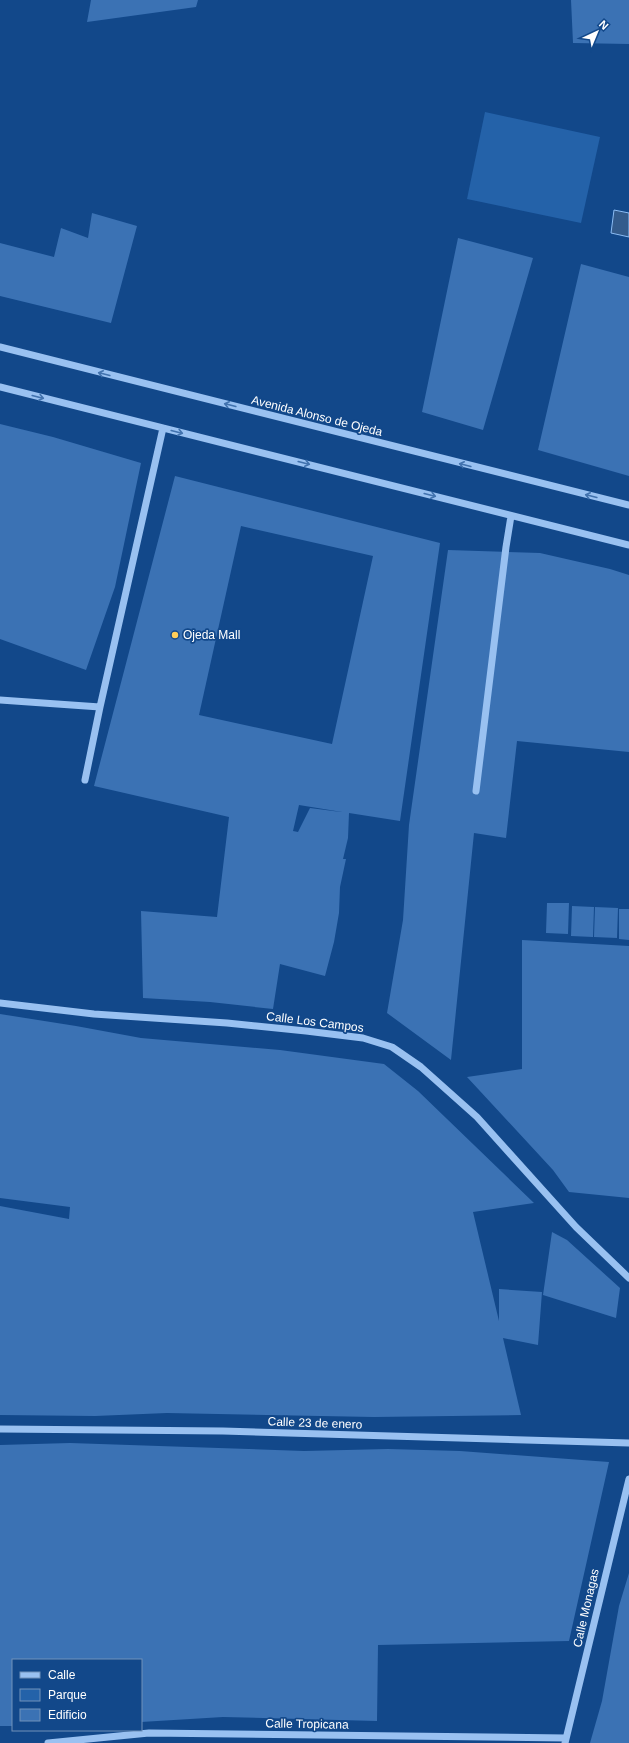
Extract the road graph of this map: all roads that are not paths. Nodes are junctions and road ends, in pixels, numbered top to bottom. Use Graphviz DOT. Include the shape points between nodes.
graph roads {
  1 [pos="0,347"];
  2 [pos="0,387"];
  3 [pos="163,428"];
  4 [pos="629,505"];
  5 [pos="511,516"];
  6 [pos="629,545"];
  7 [pos="0,700"];
  8 [pos="100,707"];
  9 [pos="85,780"];
  10 [pos="476,791"];
  11 [pos="0,1003"];
  12 [pos="629,1278"];
  13 [pos="0,1429"];
  14 [pos="629,1444"];
  15 [pos="629,1479"];
  16 [pos="566,1740"];
  17 [pos="48,1743"];
  4 -- 1 [label="street, Avenida Alonso de Ojeda, one-way"];
  2 -- 3 [label="street, one-way"];
  3 -- 5 [label="street, one-way"];
  3 -- 8 [label="street"];
  5 -- 6 [label="street"];
  5 -- 10 [label="street"];
  7 -- 8 [label="street"];
  8 -- 9 [label="street"];
  11 -- 12 [label="street, Calle Los Campos" via="94,1014 306,1031 363,1038 392,1047 421,1067 477,1117 576,1227"];
  13 -- 14 [label="street, Calle 23 de enero" via="223,1431"];
  15 -- 16 [label="street, Calle Monagas"];
  16 -- 17 [label="street, Calle Tropicana" via="149,1733"];
}
